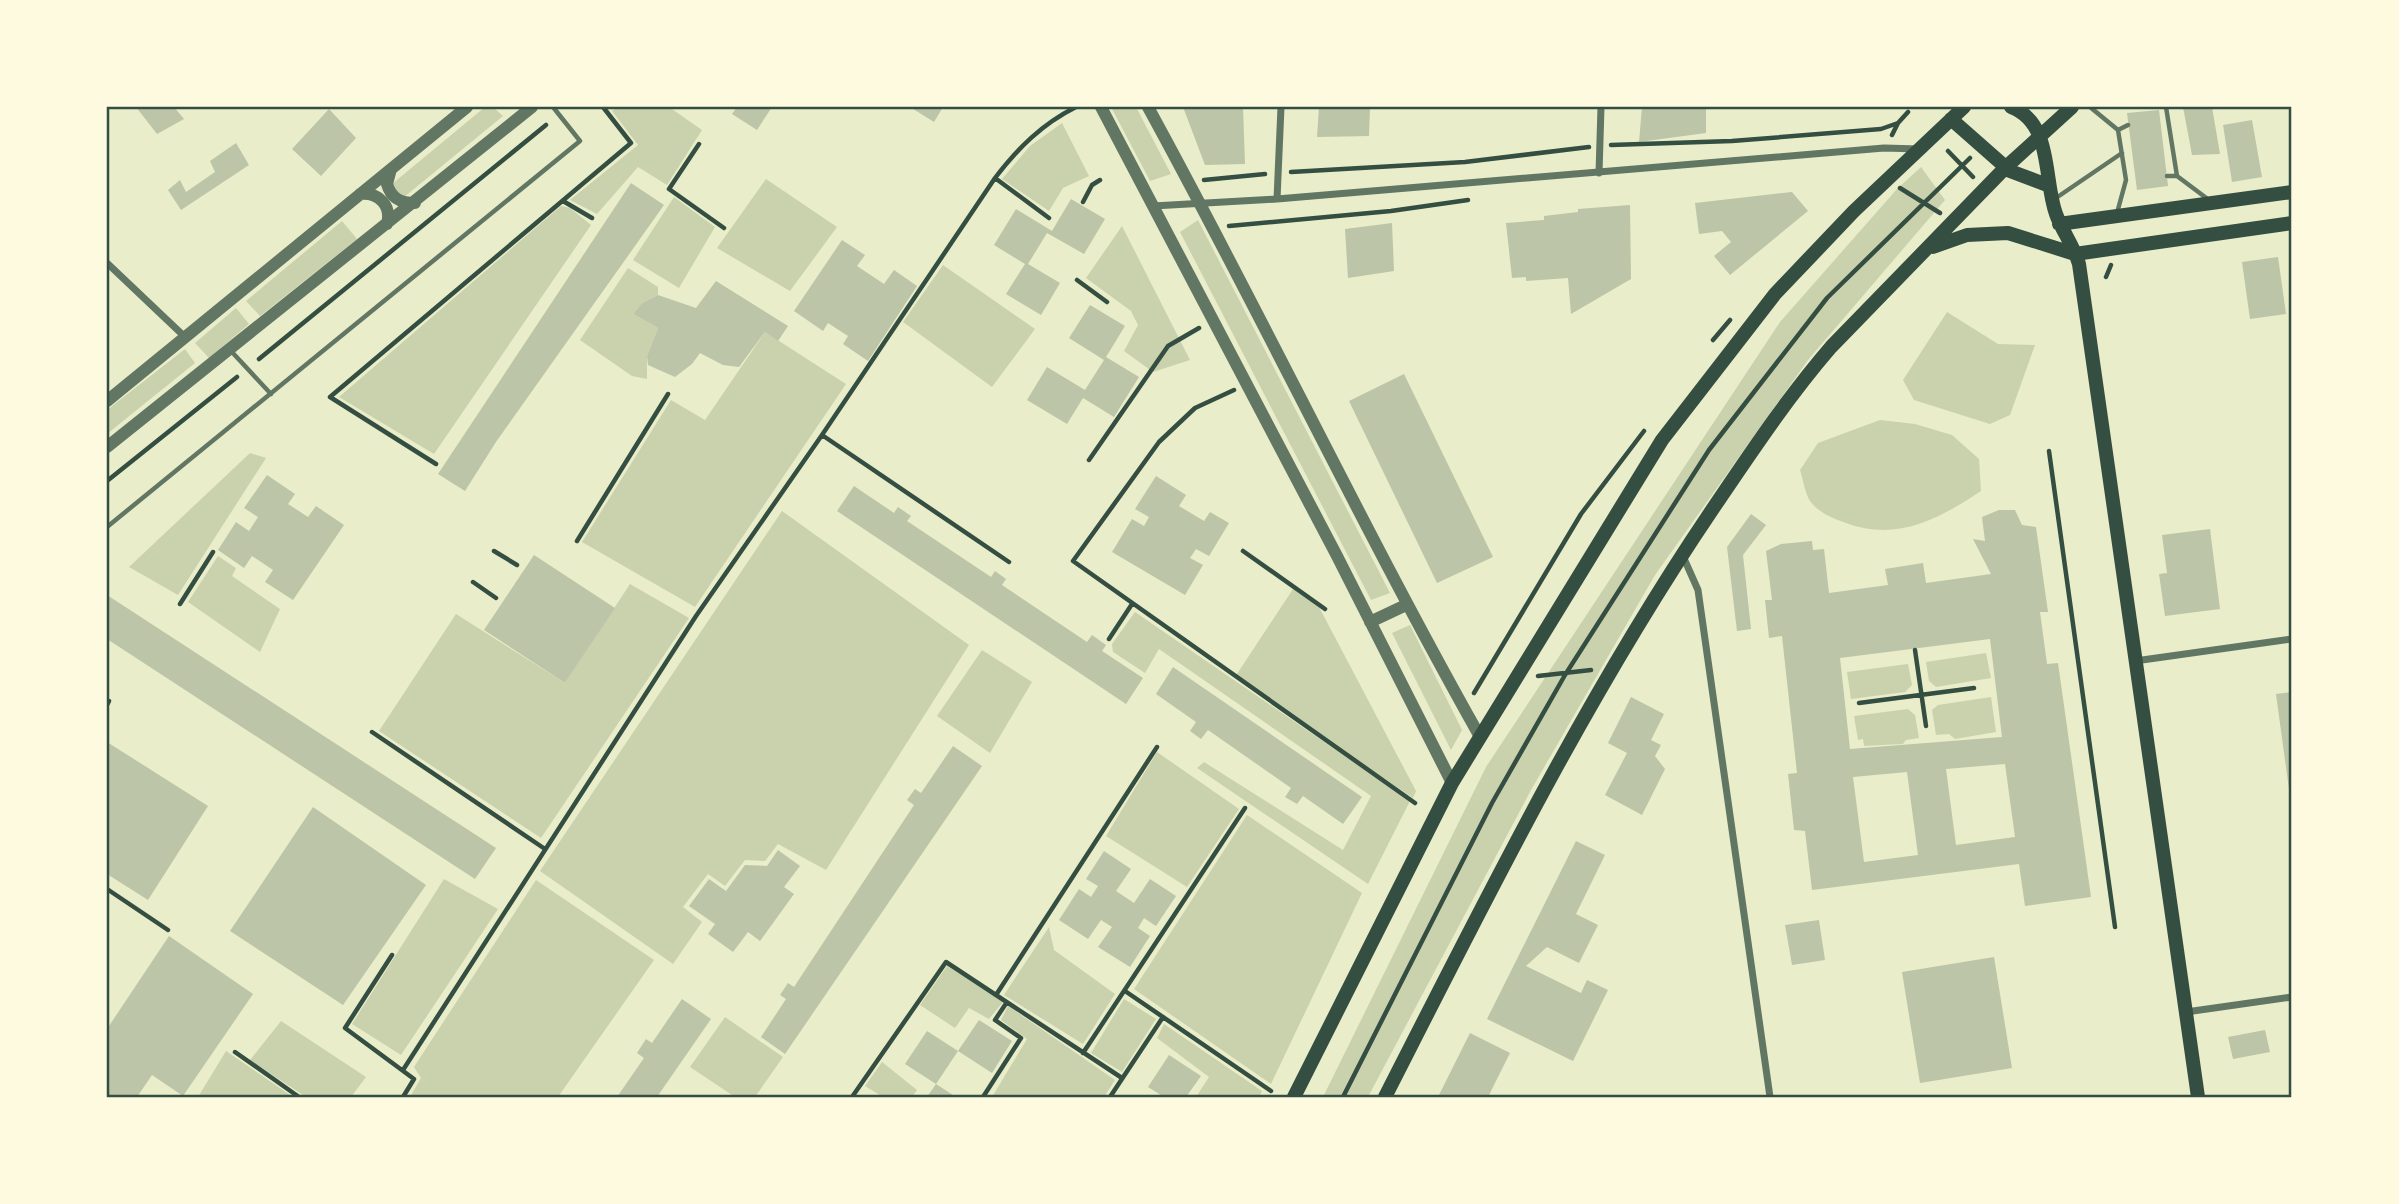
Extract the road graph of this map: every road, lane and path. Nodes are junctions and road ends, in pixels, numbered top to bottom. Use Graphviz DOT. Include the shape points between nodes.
graph roads {
  1 [pos="467,107"];
  2 [pos="532,107"];
  3 [pos="553,107"];
  4 [pos="603,107"];
  5 [pos="1076,107"];
  6 [pos="1101,107"];
  7 [pos="1148,107"];
  8 [pos="1282,107"];
  9 [pos="1601,107"];
  10 [pos="1964,107"];
  11 [pos="2011,107"];
  12 [pos="2072,107"];
  13 [pos="2090,107"];
  14 [pos="2166,108"];
  15 [pos="1908,111"];
  16 [pos="2159,113"];
  17 [pos="1951,119"];
  18 [pos="546,125"];
  19 [pos="2128,125"];
  20 [pos="2118,130"];
  21 [pos="2040,135"];
  22 [pos="699,144"];
  23 [pos="1599,145"];
  24 [pos="1919,149"];
  25 [pos="1948,151"];
  26 [pos="2122,153"];
  27 [pos="2006,168"];
  28 [pos="391,169"];
  29 [pos="1278,173"];
  30 [pos="1599,173"];
  31 [pos="2167,176"];
  32 [pos="2177,176"];
  33 [pos="995,178"];
  34 [pos="1888,179"];
  35 [pos="2135,179"];
  36 [pos="1100,180"];
  37 [pos="2126,180"];
  38 [pos="1189,181"];
  39 [pos="1978,184"];
  40 [pos="2047,185"];
  41 [pos="2292,192"];
  42 [pos="360,194"];
  43 [pos="1481,198"];
  44 [pos="1277,199"];
  45 [pos="563,201"];
  46 [pos="2052,201"];
  47 [pos="1083,202"];
  48 [pos="415,203"];
  49 [pos="2212,203"];
  50 [pos="1201,205"];
  51 [pos="1153,206"];
  52 [pos="2116,217"];
  53 [pos="592,218"];
  54 [pos="1049,218"];
  55 [pos="1954,221"];
  56 [pos="2292,223"];
  57 [pos="387,224"];
  58 [pos="2059,225"];
  59 [pos="724,228"];
  60 [pos="1215,228"];
  61 [pos="1928,248"];
  62 [pos="2075,254"];
  63 [pos="107,263"];
  64 [pos="1077,280"];
  65 [pos="1107,302"];
  66 [pos="1214,321"];
  67 [pos="185,337"];
  68 [pos="229,349"];
  69 [pos="259,359"];
  70 [pos="242,373"];
  71 [pos="1238,389"];
  72 [pos="271,394"];
  73 [pos="668,394"];
  74 [pos="107,401"];
  75 [pos="822,435"];
  76 [pos="107,447"];
  77 [pos="2049,451"];
  78 [pos="1089,460"];
  79 [pos="436,464"];
  80 [pos="107,481"];
  81 [pos="107,527"];
  82 [pos="577,541"];
  83 [pos="494,551"];
  84 [pos="1244,551"];
  85 [pos="213,552"];
  86 [pos="1682,554"];
  87 [pos="1009,562"];
  88 [pos="517,565"];
  89 [pos="473,582"];
  90 [pos="496,598"];
  91 [pos="180,604"];
  92 [pos="1132,604"];
  93 [pos="1406,605"];
  94 [pos="1325,609"];
  95 [pos="1370,622"];
  96 [pos="1109,639"];
  97 [pos="2292,639"];
  98 [pos="1915,650"];
  99 [pos="2134,661"];
  100 [pos="1613,666"];
  101 [pos="1514,677"];
  102 [pos="1974,688"];
  103 [pos="1922,694"];
  104 [pos="1859,703"];
  105 [pos="1926,726"];
  106 [pos="372,732"];
  107 [pos="1479,735"];
  108 [pos="1157,747"];
  109 [pos="1452,783"];
  110 [pos="1415,803"];
  111 [pos="1245,808"];
  112 [pos="545,849"];
  113 [pos="107,889"];
  114 [pos="2115,927"];
  115 [pos="168,930"];
  116 [pos="392,955"];
  117 [pos="1125,990"];
  118 [pos="996,995"];
  119 [pos="2292,997"];
  120 [pos="1007,1002"];
  121 [pos="2186,1012"];
  122 [pos="1163,1017"];
  123 [pos="234,1052"];
  124 [pos="1083,1053"];
  125 [pos="403,1070"];
  126 [pos="1122,1078"];
  127 [pos="1271,1091"];
  128 [pos="299,1097"];
  129 [pos="403,1097"];
  130 [pos="852,1097"];
  131 [pos="983,1097"];
  132 [pos="1110,1097"];
  133 [pos="1294,1097"];
  134 [pos="1385,1097"];
  135 [pos="1770,1097"];
  136 [pos="2198,1097"];
  1 -- 28 [label="street"];
  2 -- 48 [label="street"];
  3 -- 72 [label="lane" via="580,141"];
  4 -- 45 [label="path" via="631,143"];
  5 -- 33 [label="path" via="1020,146"];
  6 -- 51 [label="street"];
  7 -- 38 [label="street"];
  8 -- 29 [label="street"];
  9 -- 23 [label="street"];
  10 -- 17 [label="main road"];
  11 -- 21 [label="main road" via="2025,114"];
  12 -- 21 [label="main road"];
  13 -- 20 [label="lane"];
  14 -- 16 [label="lane"];
  14 -- 32 [label="lane"];
  15 -- 23 [label="path" via="1898,123 1881,129 1732,141"];
  17 -- 24 [label="main road"];
  17 -- 27 [label="main road"];
  18 -- 69 [label="path"];
  19 -- 20 [label="lane"];
  20 -- 26 [label="lane"];
  21 -- 27 [label="main road"];
  21 -- 40 [label="main road"];
  22 -- 59 [label="path" via="669,189"];
  23 -- 29 [label="path" via="1465,162"];
  23 -- 30 [label="street"];
  24 -- 30 [label="street" via="1884,148"];
  24 -- 34 [label="main road"];
  25 -- 39 [label="path"];
  26 -- 37 [label="lane"];
  26 -- 46 [label="lane"];
  27 -- 40 [label="main road"];
  27 -- 55 [label="main road"];
  28 -- 42 [label="street"];
  28 -- 48 [label="street" via="387,184 394,197"];
  29 -- 38 [label="path"];
  29 -- 44 [label="street"];
  30 -- 44 [label="street"];
  31 -- 32 [label="lane"];
  32 -- 49 [label="lane"];
  33 -- 54 [label="path"];
  33 -- 75 [label="path"];
  34 -- 55 [label="path"];
  34 -- 101 [label="main road" via="1775,294 1722,359 1662,440"];
  35 -- 37 [label="lane"];
  36 -- 47 [label="path"];
  37 -- 52 [label="lane"];
  38 -- 50 [label="street"];
  40 -- 46 [label="main road"];
  41 -- 49 [label="main road"];
  42 -- 57 [label="street" via="383,201"];
  42 -- 67 [label="street"];
  43 -- 60 [label="path"];
  44 -- 50 [label="street"];
  45 -- 53 [label="path"];
  45 -- 79 [label="path" via="331,397"];
  46 -- 58 [label="main road"];
  48 -- 57 [label="street"];
  49 -- 52 [label="main road"];
  50 -- 51 [label="street"];
  50 -- 60 [label="street"];
  51 -- 66 [label="street"];
  52 -- 58 [label="main road"];
  55 -- 61 [label="main road"];
  56 -- 62 [label="main road"];
  57 -- 68 [label="street"];
  58 -- 62 [label="main road"];
  60 -- 93 [label="street"];
  61 -- 62 [label="main road" via="1959,237 1991,233 2023,236"];
  61 -- 86 [label="main road" via="1805,377"];
  62 -- 99 [label="main road"];
  63 -- 67 [label="street"];
  64 -- 65 [label="path"];
  66 -- 78 [label="path" via="1168,346"];
  66 -- 95 [label="street"];
  67 -- 74 [label="street"];
  68 -- 72 [label="lane"];
  68 -- 76 [label="street"];
  70 -- 80 [label="path"];
  71 -- 92 [label="path" via="1195,408 1159,442 1073,561"];
  72 -- 81 [label="lane"];
  73 -- 82 [label="path"];
  75 -- 87 [label="path"];
  75 -- 112 [label="path" via="696,616"];
  77 -- 114 [label="path"];
  83 -- 88 [label="path"];
  84 -- 94 [label="path"];
  85 -- 91 [label="path"];
  86 -- 100 [label="main road"];
  86 -- 135 [label="street" via="1698,590"];
  89 -- 90 [label="path"];
  92 -- 96 [label="path"];
  92 -- 110 [label="path"];
  93 -- 95 [label="street"];
  93 -- 107 [label="street"];
  95 -- 109 [label="street"];
  97 -- 99 [label="street"];
  98 -- 103 [label="path"];
  99 -- 121 [label="main road"];
  100 -- 101 [label="path" via="1565,675"];
  100 -- 134 [label="main road" via="1538,798"];
  101 -- 107 [label="main road"];
  102 -- 103 [label="path"];
  103 -- 104 [label="path"];
  103 -- 105 [label="path"];
  106 -- 112 [label="path"];
  107 -- 109 [label="main road"];
  108 -- 118 [label="path"];
  109 -- 133 [label="main road"];
  111 -- 117 [label="path"];
  112 -- 125 [label="path"];
  113 -- 115 [label="path"];
  116 -- 125 [label="path" via="345,1028"];
  117 -- 122 [label="path"];
  117 -- 124 [label="path"];
  118 -- 120 [label="path"];
  118 -- 130 [label="path" via="946,962"];
  119 -- 121 [label="street"];
  120 -- 124 [label="path"];
  120 -- 131 [label="path" via="995,1020 1021,1038"];
  121 -- 136 [label="main road"];
  122 -- 126 [label="path"];
  122 -- 127 [label="path"];
  123 -- 128 [label="path"];
  124 -- 126 [label="path"];
  125 -- 129 [label="path" via="414,1079"];
  126 -- 132 [label="path"];
}
